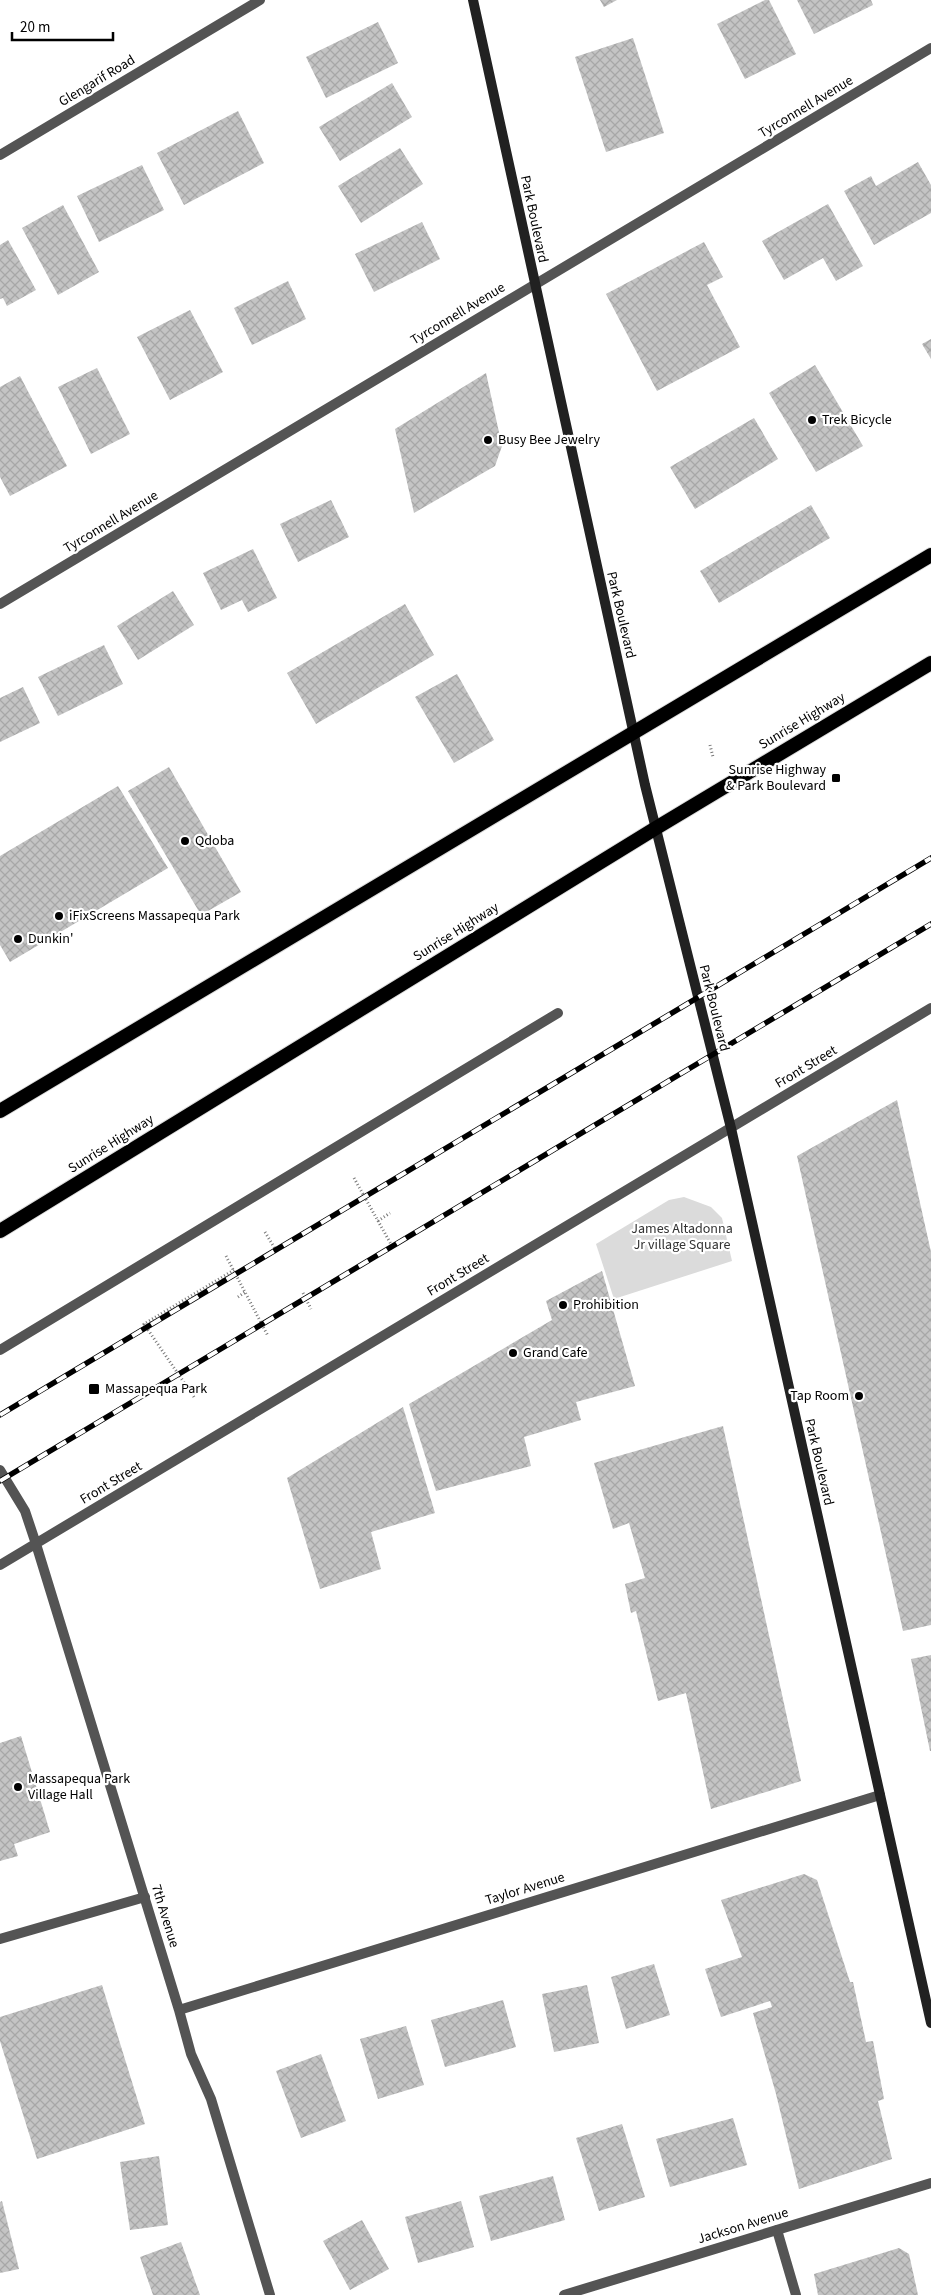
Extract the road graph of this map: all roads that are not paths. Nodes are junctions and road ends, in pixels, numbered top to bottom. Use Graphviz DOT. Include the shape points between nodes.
graph roads {
  1 [pos="260,0"];
  2 [pos="473,0"];
  3 [pos="931,48"];
  4 [pos="0,155"];
  5 [pos="534,284"];
  6 [pos="931,555"];
  7 [pos="0,604"];
  8 [pos="931,663"];
  9 [pos="633,733"];
  10 [pos="656,828"];
  11 [pos="931,1008"];
  12 [pos="558,1013"];
  13 [pos="0,1111"];
  14 [pos="731,1128"];
  15 [pos="0,1231"];
  16 [pos="0,1350"];
  17 [pos="0,1470"];
  18 [pos="36,1544"];
  19 [pos="0,1565"];
  20 [pos="880,1795"];
  21 [pos="145,1897"];
  22 [pos="0,1939"];
  23 [pos="179,2010"];
  24 [pos="931,2023"];
  25 [pos="931,2183"];
  26 [pos="777,2230"];
  27 [pos="270,2295"];
  28 [pos="564,2295"];
  29 [pos="796,2295"];
  1 -- 4 [label="street, Glengarif Road"];
  2 -- 5 [label="main road, Park Boulevard"];
  3 -- 5 [label="street, Tyrconnell Avenue"];
  5 -- 7 [label="street, Tyrconnell Avenue"];
  5 -- 9 [label="main road, Park Boulevard"];
  6 -- 9 [label="highway"];
  8 -- 10 [label="highway, Sunrise Highway"];
  9 -- 10 [label="main road, Park Boulevard"];
  9 -- 13 [label="highway"];
  10 -- 14 [label="main road, Park Boulevard"];
  10 -- 15 [label="highway, Sunrise Highway"];
  11 -- 14 [label="street, Front Street"];
  12 -- 16 [label="street"];
  14 -- 18 [label="street, Front Street"];
  14 -- 20 [label="main road, Park Boulevard"];
  17 -- 18 [label="street, 7th Avenue" via="25,1511"];
  18 -- 19 [label="street, Front Street"];
  18 -- 21 [label="street, 7th Avenue"];
  20 -- 23 [label="street, Taylor Avenue"];
  20 -- 24 [label="main road, Park Boulevard"];
  21 -- 22 [label="street"];
  21 -- 23 [label="street, 7th Avenue"];
  23 -- 27 [label="street, 7th Avenue" via="191,2054 211,2099"];
  25 -- 26 [label="street, Jackson Avenue"];
  26 -- 28 [label="street, Jackson Avenue"];
  26 -- 29 [label="street"];
}
